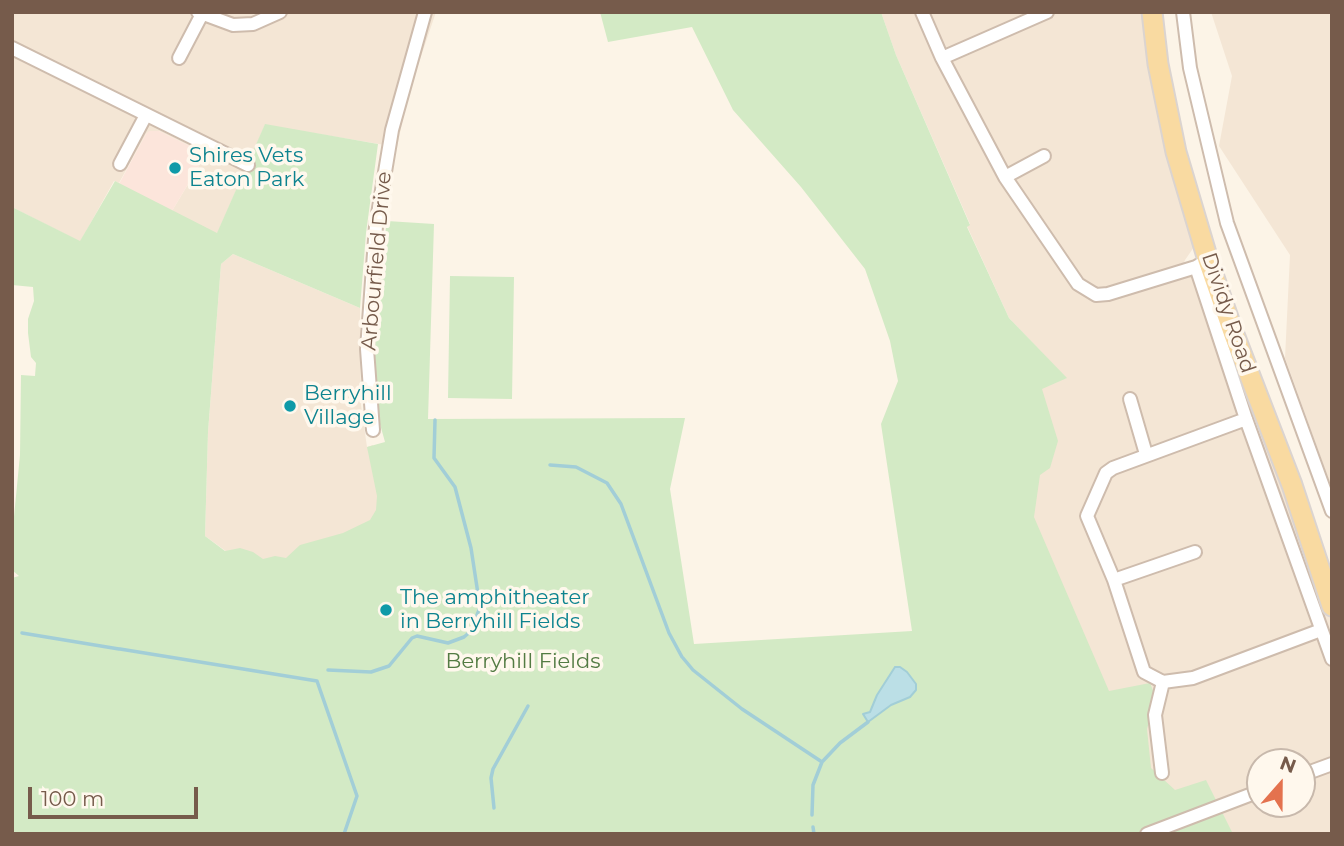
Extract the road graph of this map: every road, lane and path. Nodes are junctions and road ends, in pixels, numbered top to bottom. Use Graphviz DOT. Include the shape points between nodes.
graph roads {
  1 [pos="281,12"];
  2 [pos="425,12"];
  3 [pos="922,12"];
  4 [pos="1047,12"];
  5 [pos="1152,12"];
  6 [pos="1183,12"];
  7 [pos="200,13"];
  8 [pos="12,48"];
  9 [pos="179,58"];
  10 [pos="942,58"];
  11 [pos="146,115"];
  12 [pos="1044,156"];
  13 [pos="120,164"];
  14 [pos="248,165"];
  15 [pos="1005,177"];
  16 [pos="1202,263"];
  17 [pos="1130,399"];
  18 [pos="1247,419"];
  19 [pos="373,430"];
  20 [pos="1146,454"];
  21 [pos="1332,511"];
  22 [pos="1195,552"];
  23 [pos="1114,580"];
  24 [pos="1332,606"];
  25 [pos="1321,630"];
  26 [pos="1332,659"];
  27 [pos="1163,682"];
  28 [pos="1162,773"];
  29 [pos="1246,796"];
  30 [pos="1147,834"];
  1 -- 7 [label="street" via="253,24 233,25"];
  2 -- 19 [label="street, Arbourfield Drive" via="392,130 376,226 367,349"];
  3 -- 10 [label="street"];
  4 -- 10 [label="street"];
  5 -- 16 [label="main road, Dividy Road" via="1158,64"];
  6 -- 21 [label="street, Dividy Road" via="1190,68 1227,223"];
  7 -- 9 [label="street"];
  8 -- 11 [label="street"];
  10 -- 15 [label="street"];
  11 -- 13 [label="street"];
  11 -- 14 [label="street"];
  12 -- 15 [label="street"];
  15 -- 16 [label="street" via="1068,272 1086,291 1108,294"];
  16 -- 18 [label="street, Dividy Road"];
  16 -- 24 [label="main road, Dividy Road" via="1292,485"];
  17 -- 20 [label="street"];
  18 -- 20 [label="street"];
  18 -- 25 [label="street, Dividy Road"];
  20 -- 23 [label="street" via="1106,473 1087,516"];
  22 -- 23 [label="street"];
  23 -- 27 [label="street" via="1144,672"];
  25 -- 26 [label="street, Dividy Road"];
  25 -- 27 [label="street" via="1193,678"];
  27 -- 28 [label="street" via="1155,715"];
  29 -- 30 [label="street"];
}
